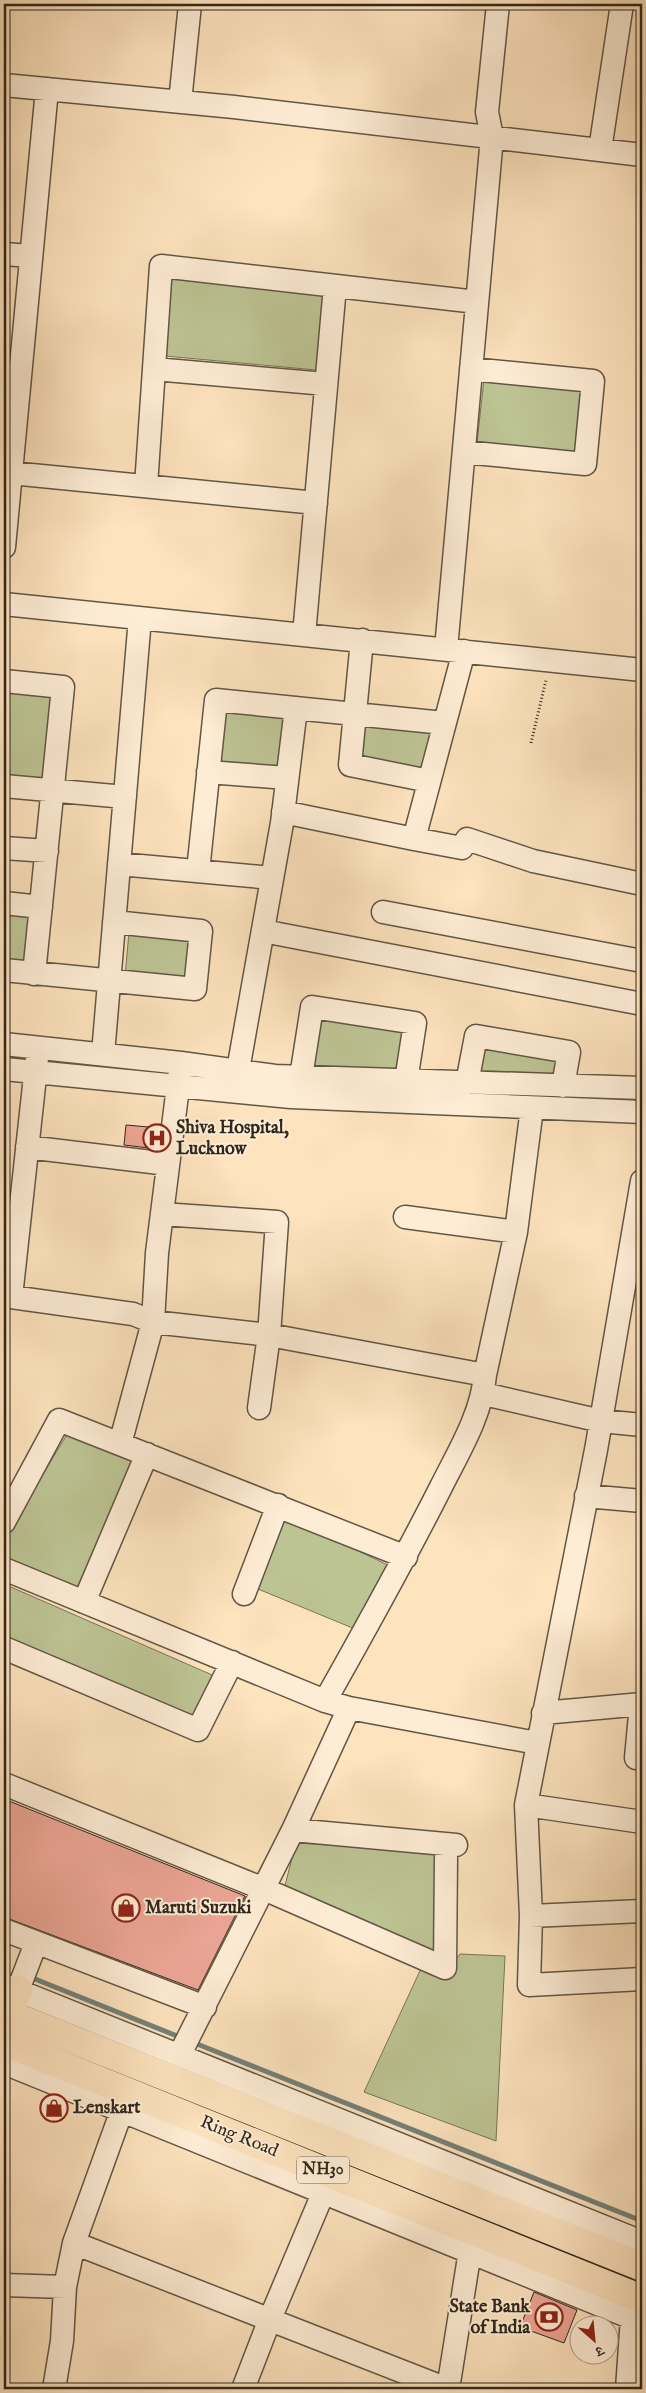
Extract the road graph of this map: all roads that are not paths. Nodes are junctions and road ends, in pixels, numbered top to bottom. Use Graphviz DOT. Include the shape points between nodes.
graph roads {
  1 [pos="190,4"];
  2 [pos="498,4"];
  3 [pos="622,4"];
  4 [pos="4,84"];
  5 [pos="47,89"];
  6 [pos="180,102"];
  7 [pos="492,137"];
  8 [pos="600,150"];
  9 [pos="642,154"];
  10 [pos="4,254"];
  11 [pos="31,256"];
  12 [pos="335,286"];
  13 [pos="477,302"];
  14 [pos="154,369"];
  15 [pos="471,369"];
  16 [pos="326,384"];
  17 [pos="464,452"];
  18 [pos="11,473"];
  19 [pos="146,486"];
  20 [pos="316,503"];
  21 [pos="4,548"];
  22 [pos="4,604"];
  23 [pos="140,618"];
  24 [pos="304,634"];
  25 [pos="362,640"];
  26 [pos="455,650"];
  27 [pos="642,670"];
  28 [pos="4,682"];
  29 [pos="296,708"];
  30 [pos="355,714"];
  31 [pos="444,723"];
  32 [pos="208,772"];
  33 [pos="288,778"];
  34 [pos="429,781"];
  35 [pos="4,786"];
  36 [pos="54,791"];
  37 [pos="125,797"];
  38 [pos="283,812"];
  39 [pos="414,839"];
  40 [pos="4,848"];
  41 [pos="47,851"];
  42 [pos="119,864"];
  43 [pos="198,871"];
  44 [pos="272,878"];
  45 [pos="642,884"];
  46 [pos="4,904"];
  47 [pos="41,907"];
  48 [pos="383,912"];
  49 [pos="114,922"];
  50 [pos="263,932"];
  51 [pos="642,961"];
  52 [pos="4,970"];
  53 [pos="34,974"];
  54 [pos="109,981"];
  55 [pos="642,1004"];
  56 [pos="4,1044"];
  57 [pos="38,1047"];
  58 [pos="103,1054"];
  59 [pos="181,1063"];
  60 [pos="4,1069"];
  61 [pos="238,1070"];
  62 [pos="35,1072"];
  63 [pos="301,1077"];
  64 [pos="406,1081"];
  65 [pos="468,1083"];
  66 [pos="563,1086"];
  67 [pos="178,1087"];
  68 [pos="642,1088"];
  69 [pos="532,1108"];
  70 [pos="642,1112"];
  71 [pos="27,1147"];
  72 [pos="168,1164"];
  73 [pos="642,1181"];
  74 [pos="162,1214"];
  75 [pos="405,1217"];
  76 [pos="516,1232"];
  77 [pos="637,1247"];
  78 [pos="7,1296"];
  79 [pos="152,1322"];
  80 [pos="270,1335"];
  81 [pos="484,1384"];
  82 [pos="259,1408"];
  83 [pos="601,1421"];
  84 [pos="642,1425"];
  85 [pos="120,1444"];
  86 [pos="147,1454"];
  87 [pos="586,1496"];
  88 [pos="642,1501"];
  89 [pos="278,1505"];
  90 [pos="4,1522"];
  91 [pos="406,1557"];
  92 [pos="4,1569"];
  93 [pos="244,1594"];
  94 [pos="84,1602"];
  95 [pos="4,1648"];
  96 [pos="232,1662"];
  97 [pos="325,1701"];
  98 [pos="642,1704"];
  99 [pos="349,1708"];
  100 [pos="543,1713"];
  101 [pos="537,1743"];
  102 [pos="636,1758"];
  103 [pos="4,1784"];
  104 [pos="526,1806"];
  105 [pos="642,1822"];
  106 [pos="293,1830"];
  107 [pos="264,1889"];
  108 [pos="642,1911"];
  109 [pos="531,1916"];
  110 [pos="4,1930"];
  111 [pos="33,1949"];
  112 [pos="642,1979"];
  113 [pos="11,1996"];
  114 [pos="204,2007"];
  115 [pos="4,2042"];
  116 [pos="184,2044"];
  117 [pos="4,2063"];
  118 [pos="122,2110"];
  119 [pos="324,2191"];
  120 [pos="642,2242"];
  121 [pos="74,2243"];
  122 [pos="470,2251"];
  123 [pos="642,2267"];
  124 [pos="4,2285"];
  125 [pos="65,2287"];
  126 [pos="639,2313"];
  127 [pos="270,2319"];
  128 [pos="54,2389"];
  129 [pos="243,2389"];
  130 [pos="448,2389"];
  131 [pos="627,2389"];
  1 -- 6 [label="street"];
  2 -- 7 [label="street" via="488,112"];
  3 -- 8 [label="street"];
  4 -- 5 [label="street"];
  5 -- 6 [label="street"];
  5 -- 11 [label="street"];
  6 -- 7 [label="street"];
  7 -- 8 [label="street"];
  7 -- 13 [label="street"];
  8 -- 9 [label="street"];
  10 -- 11 [label="street"];
  11 -- 18 [label="street"];
  12 -- 13 [label="street"];
  12 -- 14 [label="street" via="161,266"];
  12 -- 16 [label="street"];
  13 -- 15 [label="street"];
  14 -- 16 [label="street"];
  14 -- 19 [label="street"];
  15 -- 17 [label="street"];
  15 -- 17 [label="street" via="593,381 585,464"];
  16 -- 20 [label="street"];
  17 -- 26 [label="street"];
  18 -- 19 [label="street"];
  18 -- 21 [label="street"];
  19 -- 20 [label="street"];
  20 -- 24 [label="street"];
  22 -- 23 [label="street"];
  23 -- 24 [label="street"];
  23 -- 37 [label="street"];
  24 -- 25 [label="street"];
  25 -- 26 [label="street"];
  25 -- 30 [label="street"];
  26 -- 27 [label="street"];
  26 -- 31 [label="street"];
  28 -- 36 [label="street" via="63,687"];
  29 -- 30 [label="street"];
  29 -- 32 [label="street" via="216,700"];
  29 -- 33 [label="street"];
  30 -- 31 [label="street"];
  30 -- 34 [label="street" via="350,765"];
  31 -- 34 [label="street"];
  32 -- 33 [label="street"];
  32 -- 43 [label="street"];
  33 -- 38 [label="street"];
  34 -- 39 [label="street"];
  35 -- 36 [label="street"];
  36 -- 37 [label="street"];
  36 -- 41 [label="street"];
  37 -- 42 [label="street"];
  38 -- 39 [label="street"];
  38 -- 44 [label="street"];
  39 -- 45 [label="street" via="462,848 467,839 533,861"];
  40 -- 41 [label="street"];
  41 -- 47 [label="street"];
  42 -- 43 [label="street"];
  42 -- 49 [label="street"];
  43 -- 44 [label="street"];
  44 -- 50 [label="street"];
  46 -- 47 [label="street"];
  47 -- 53 [label="street"];
  48 -- 51 [label="street"];
  49 -- 54 [label="street"];
  49 -- 54 [label="street" via="201,931 195,989"];
  50 -- 55 [label="street"];
  50 -- 61 [label="street"];
  52 -- 53 [label="street"];
  53 -- 54 [label="street"];
  54 -- 58 [label="street"];
  56 -- 57 [label="street"];
  57 -- 58 [label="street"];
  57 -- 62 [label="street"];
  58 -- 59 [label="street"];
  59 -- 61 [label="street"];
  59 -- 67 [label="street"];
  60 -- 62 [label="street"];
  61 -- 63 [label="street"];
  62 -- 67 [label="street"];
  62 -- 71 [label="street"];
  63 -- 64 [label="street"];
  63 -- 64 [label="street" via="312,1007 415,1023"];
  64 -- 65 [label="street"];
  65 -- 66 [label="street"];
  65 -- 66 [label="street" via="476,1036 569,1052"];
  66 -- 68 [label="street"];
  67 -- 69 [label="street" via="292,1097"];
  67 -- 72 [label="street"];
  69 -- 70 [label="street"];
  69 -- 76 [label="street"];
  71 -- 72 [label="street"];
  71 -- 78 [label="street"];
  72 -- 74 [label="street"];
  73 -- 77 [label="street"];
  74 -- 79 [label="street"];
  74 -- 80 [label="street" via="277,1222"];
  75 -- 76 [label="street"];
  76 -- 81 [label="street"];
  77 -- 83 [label="street"];
  78 -- 79 [label="street" via="133,1314"];
  79 -- 80 [label="street"];
  79 -- 85 [label="street"];
  80 -- 81 [label="street"];
  80 -- 82 [label="street"];
  81 -- 83 [label="street"];
  81 -- 91 [label="street" via="452,1466"];
  83 -- 84 [label="street"];
  83 -- 87 [label="street"];
  85 -- 86 [label="street"];
  85 -- 90 [label="street" via="60,1420"];
  86 -- 89 [label="street"];
  86 -- 94 [label="street"];
  87 -- 88 [label="street"];
  87 -- 100 [label="street"];
  89 -- 91 [label="street"];
  89 -- 93 [label="street"];
  91 -- 97 [label="street"];
  92 -- 94 [label="street"];
  94 -- 96 [label="street"];
  95 -- 96 [label="street" via="198,1730"];
  96 -- 97 [label="street"];
  97 -- 99 [label="street"];
  98 -- 100 [label="street"];
  98 -- 102 [label="street"];
  99 -- 101 [label="street"];
  99 -- 106 [label="street"];
  100 -- 101 [label="street"];
  101 -- 104 [label="street"];
  103 -- 107 [label="street"];
  104 -- 105 [label="street"];
  104 -- 109 [label="street"];
  106 -- 107 [label="street"];
  106 -- 107 [label="street" via="451,1851 445,1968"];
  107 -- 114 [label="street"];
  108 -- 109 [label="street"];
  109 -- 112 [label="street" via="529,1986"];
  110 -- 111 [label="street"];
  111 -- 113 [label="street"];
  111 -- 114 [label="street"];
  113 -- 116 [label="street"];
  113 -- 123 [label="highway, Ring Road / NH30"];
  114 -- 116 [label="street"];
  115 -- 126 [label="highway, Ring Road / NH30"];
  116 -- 120 [label="street"];
  117 -- 118 [label="street"];
  118 -- 119 [label="street"];
  118 -- 121 [label="street"];
  119 -- 122 [label="street"];
  119 -- 127 [label="street"];
  121 -- 125 [label="street"];
  121 -- 127 [label="street"];
  122 -- 126 [label="street"];
  122 -- 130 [label="street"];
  124 -- 125 [label="street"];
  125 -- 128 [label="street" via="62,2341"];
  126 -- 131 [label="street"];
  127 -- 129 [label="street"];
  127 -- 130 [label="street"];
}
